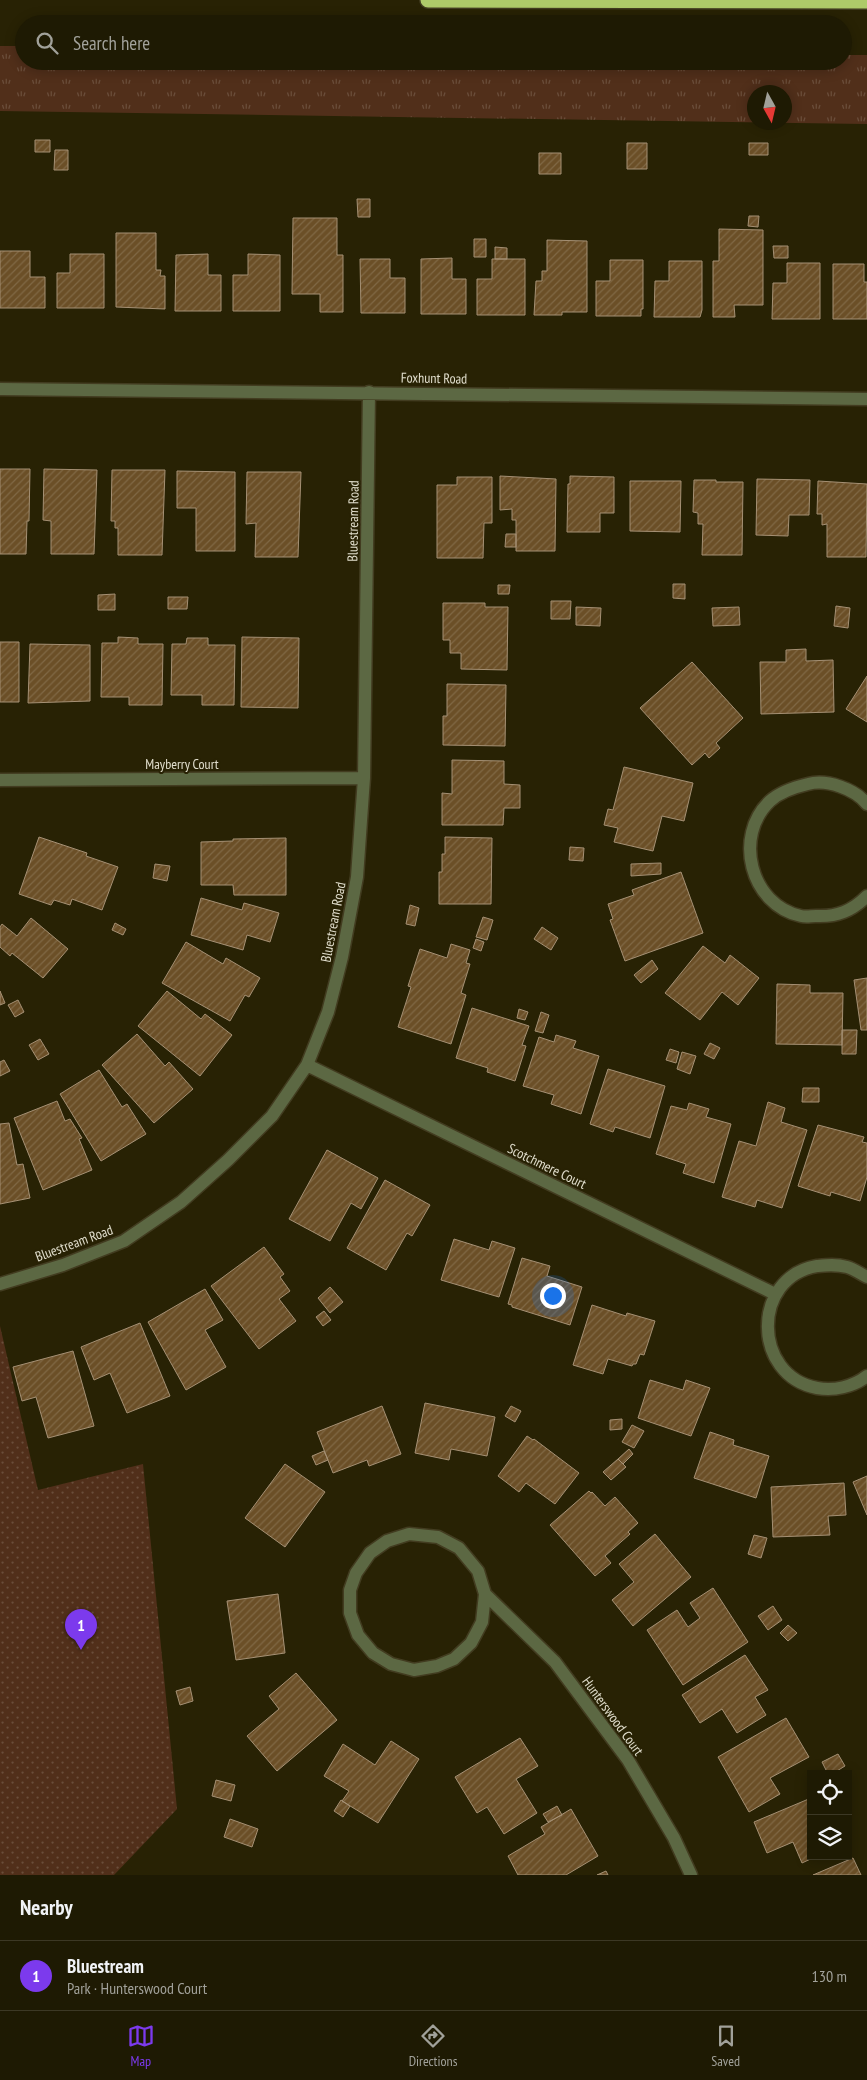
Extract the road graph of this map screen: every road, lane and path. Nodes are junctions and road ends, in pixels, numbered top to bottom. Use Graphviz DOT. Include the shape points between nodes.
graph roads {
  1 [pos="428,0"];
  2 [pos="867,1"];
  3 [pos="0,389"];
  4 [pos="370,392"];
  5 [pos="867,399"];
  6 [pos="364,778"];
  7 [pos="0,780"];
  8 [pos="867,804"];
  9 [pos="867,896"];
  10 [pos="307,1065"];
  11 [pos="867,1277"];
  12 [pos="0,1284"];
  13 [pos="775,1294"];
  14 [pos="867,1376"];
  15 [pos="485,1594"];
  16 [pos="691,1875"];
  1 -- 2 [label="highway"];
  3 -- 4 [label="street, Foxhunt Road"];
  4 -- 5 [label="street, Foxhunt Road"];
  4 -- 6 [label="street, Bluestream Road"];
  6 -- 7 [label="street, Mayberry Court"];
  6 -- 10 [label="street, Bluestream Road" via="357,877 342,958 328,1012"];
  8 -- 9 [label="street" via="844,788 815,782 792,788 771,800 763,810 752,831 749,854 751,868 761,889 780,907 801,916 833,916 855,908"];
  10 -- 12 [label="street, Bluestream Road" via="272,1116 228,1160 172,1207 124,1241 63,1265"];
  10 -- 13 [label="street, Scotchmere Court"];
  11 -- 13 [label="street" via="847,1267 830,1264 809,1268 789,1278"];
  13 -- 14 [label="street" via="768,1314 767,1336 776,1361 791,1377 810,1387 826,1390 848,1387"];
  15 -- 15 [label="street, Hunterswood Court" via="478,1571 459,1548 438,1537 409,1534 387,1541 370,1553 356,1572 350,1590 350,1613 358,1635 373,1653 391,1664 414,1670 454,1659 471,1643 482,1622"];
  15 -- 16 [label="street, Hunterswood Court" via="555,1662 628,1760 674,1838"];
}
